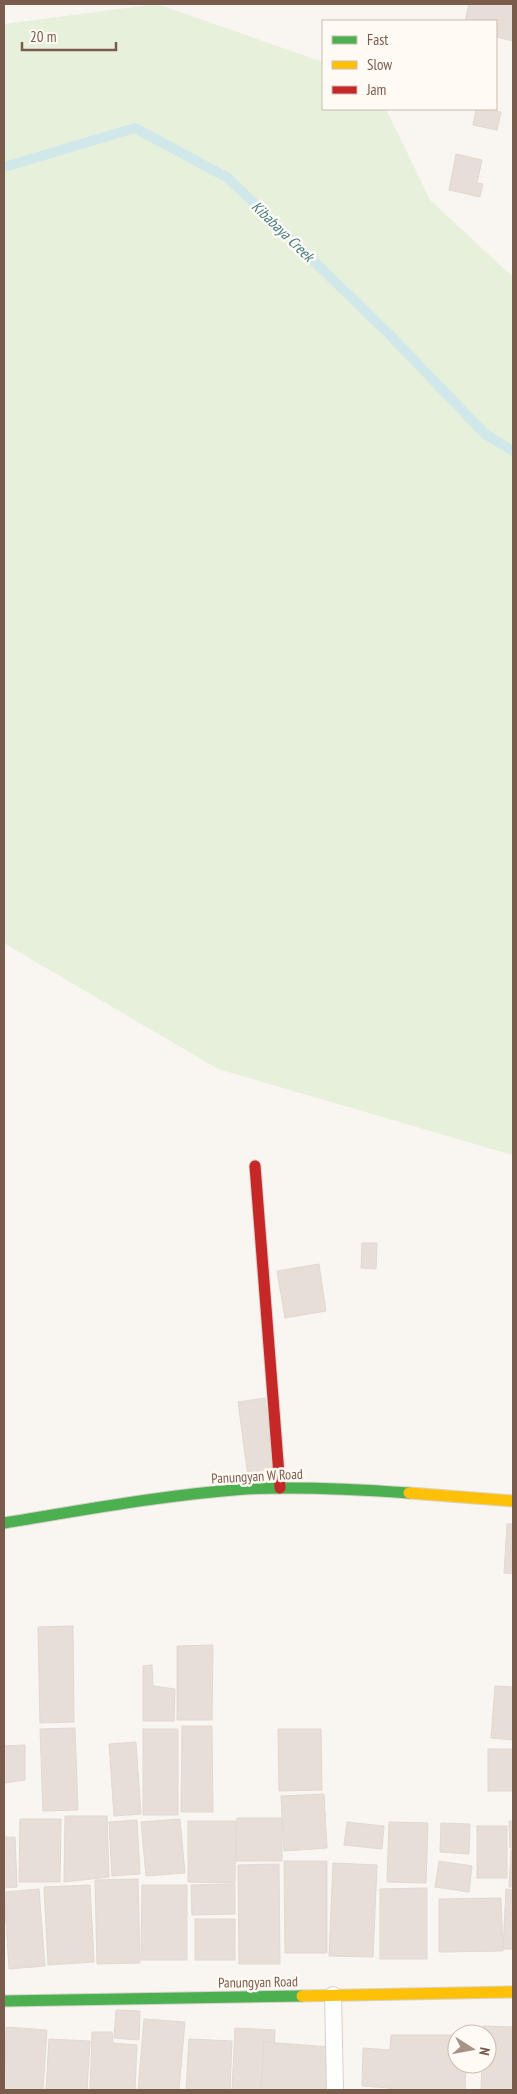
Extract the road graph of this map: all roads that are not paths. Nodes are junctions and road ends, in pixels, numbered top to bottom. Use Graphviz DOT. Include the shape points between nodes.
graph roads {
  1 [pos="255,1166"];
  2 [pos="280,1488"];
  3 [pos="513,1500"];
  4 [pos="4,1523"];
  5 [pos="513,1992"];
  6 [pos="334,1995"];
  7 [pos="4,2001"];
  8 [pos="335,2090"];
  1 -- 2 [label="street"];
  2 -- 3 [label="street, Panungyan W Road" via="358,1488 451,1498"];
  2 -- 4 [label="street, Panungyan W Road" via="170,1496"];
  5 -- 6 [label="street, Panungyan Road"];
  6 -- 7 [label="street, Panungyan Road"];
  6 -- 8 [label="lane"];
}
